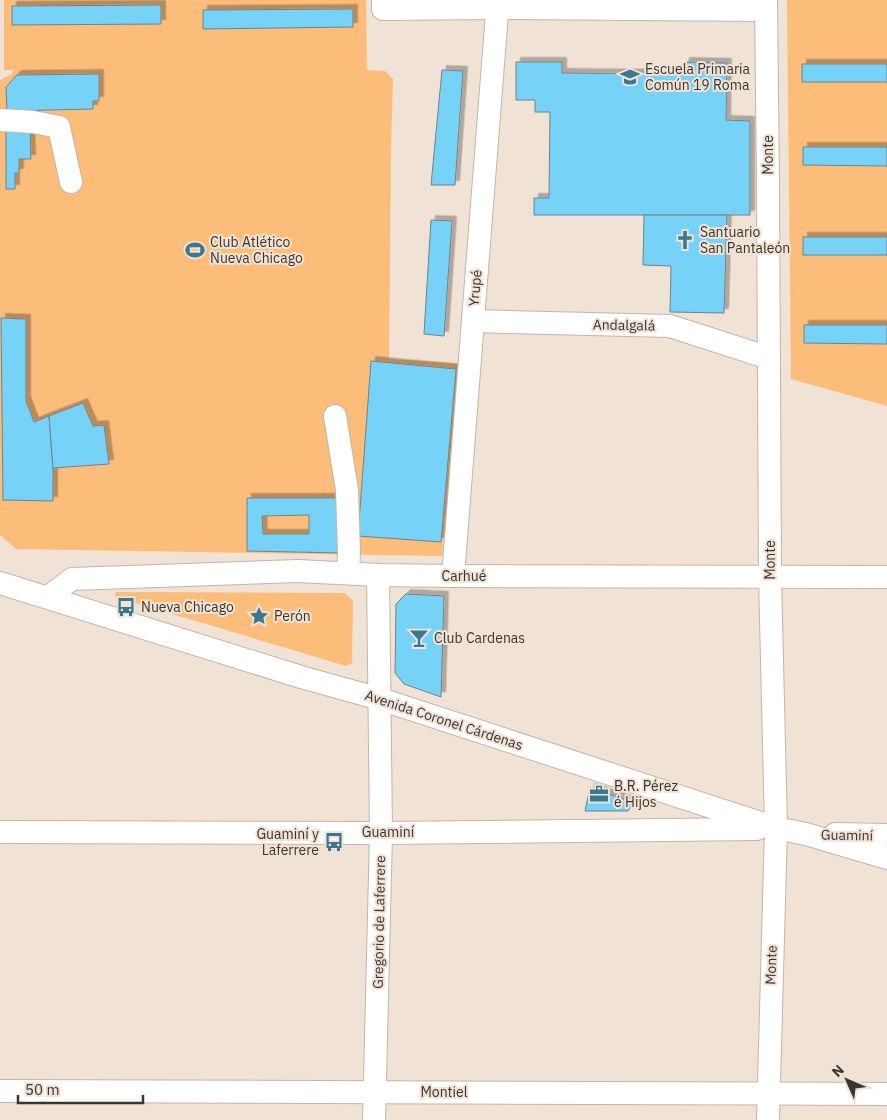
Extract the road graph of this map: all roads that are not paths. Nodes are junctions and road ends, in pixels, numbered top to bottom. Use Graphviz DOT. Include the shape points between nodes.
graph roads {
  1 [pos="498,4"];
  2 [pos="383,5"];
  3 [pos="766,5"];
  4 [pos="0,120"];
  5 [pos="71,182"];
  6 [pos="473,321"];
  7 [pos="769,358"];
  8 [pos="335,416"];
  9 [pos="348,574"];
  10 [pos="378,575"];
  11 [pos="453,576"];
  12 [pos="770,576"];
  13 [pos="887,577"];
  14 [pos="0,583"];
  15 [pos="48,597"];
  16 [pos="380,699"];
  17 [pos="776,828"];
  18 [pos="0,832"];
  19 [pos="381,833"];
  20 [pos="806,834"];
  21 [pos="887,835"];
  22 [pos="887,858"];
  23 [pos="0,1091"];
  24 [pos="374,1092"];
  25 [pos="768,1094"];
  26 [pos="887,1094"];
  27 [pos="374,1120"];
  28 [pos="768,1120"];
  1 -- 2 [label="street"];
  1 -- 3 [label="street"];
  1 -- 6 [label="street, Yrupé"];
  3 -- 7 [label="street, Monte"];
  4 -- 5 [label="street" via="59,127"];
  6 -- 7 [label="street, Andalgalá" via="670,326"];
  6 -- 11 [label="street, Yrupé"];
  7 -- 12 [label="street, Monte"];
  8 -- 9 [label="street" via="347,490"];
  9 -- 10 [label="street, Carhué"];
  9 -- 15 [label="street, Carhué" via="298,571 72,579"];
  10 -- 11 [label="street, Carhué"];
  10 -- 16 [label="street, Gregorio de Laferrere"];
  11 -- 12 [label="street, Carhué"];
  12 -- 13 [label="street, Carhué"];
  12 -- 17 [label="street, Monte"];
  14 -- 15 [label="street, Avenida Coronel Cárdenas"];
  15 -- 16 [label="street, Avenida Coronel Cárdenas"];
  16 -- 17 [label="street, Avenida Coronel Cárdenas"];
  16 -- 19 [label="street, Gregorio de Laferrere"];
  17 -- 19 [label="street, Guaminí"];
  17 -- 20 [label="street, Avenida Coronel Cárdenas"];
  17 -- 25 [label="street, Monte"];
  18 -- 19 [label="street, Guaminí"];
  19 -- 24 [label="street, Gregorio de Laferrere"];
  20 -- 21 [label="street, Guaminí"];
  20 -- 22 [label="street, Avenida Coronel Cárdenas"];
  23 -- 24 [label="street, Montiel"];
  24 -- 25 [label="street, Montiel"];
  24 -- 27 [label="street, Gregorio de Laferrere"];
  25 -- 26 [label="street, Montiel"];
  25 -- 28 [label="street, Monte"];
}
